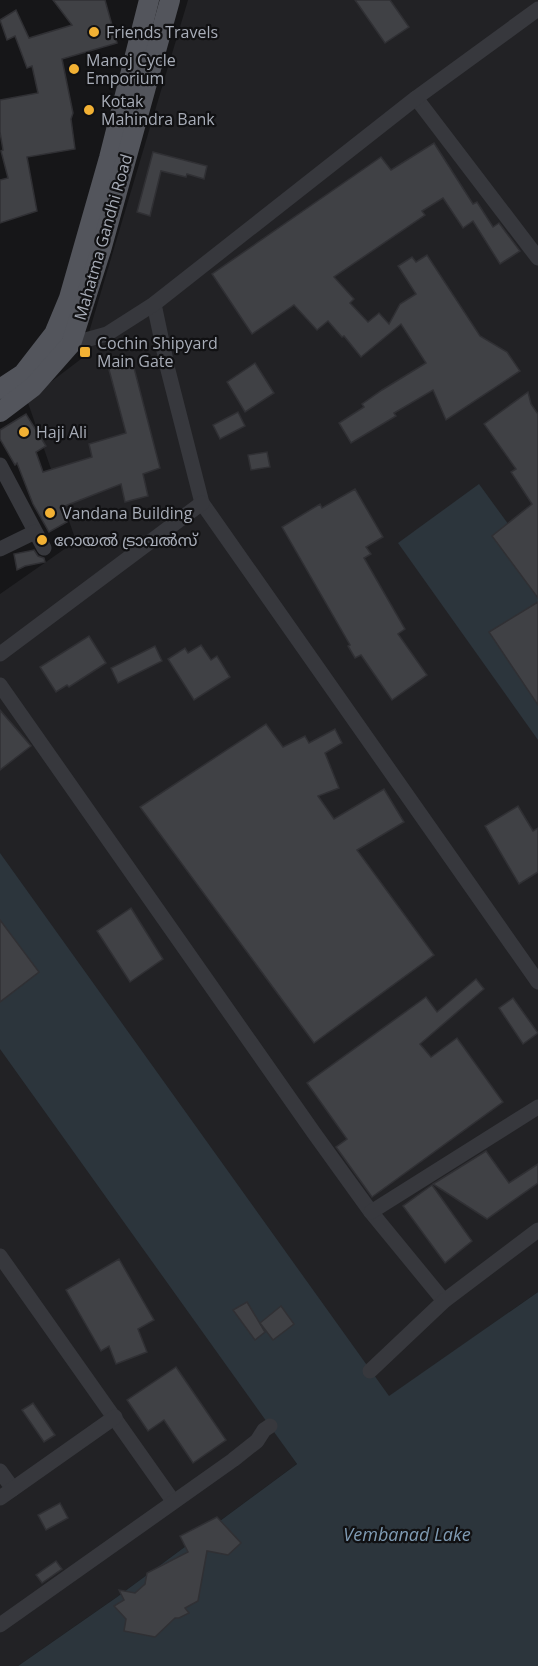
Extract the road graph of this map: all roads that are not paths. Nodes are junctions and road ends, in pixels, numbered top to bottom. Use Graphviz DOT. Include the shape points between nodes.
graph roads {
  1 [pos="149,0"];
  2 [pos="170,0"];
  3 [pos="538,9"];
  4 [pos="416,98"];
  5 [pos="538,258"];
  6 [pos="154,304"];
  7 [pos="54,334"];
  8 [pos="71,344"];
  9 [pos="0,389"];
  10 [pos="0,412"];
  11 [pos="0,465"];
  12 [pos="202,503"];
  13 [pos="35,532"];
  14 [pos="0,549"];
  15 [pos="44,549"];
  16 [pos="0,654"];
  17 [pos="0,685"];
  18 [pos="538,982"];
  19 [pos="538,1107"];
  20 [pos="372,1212"];
  21 [pos="537,1230"];
  22 [pos="0,1256"];
  23 [pos="444,1301"];
  24 [pos="370,1371"];
  25 [pos="115,1417"];
  26 [pos="270,1426"];
  27 [pos="0,1471"];
  28 [pos="13,1489"];
  29 [pos="0,1498"];
  30 [pos="173,1501"];
  31 [pos="0,1625"];
  1 -- 7 [label="main road, Mahatma Gandhi Road" via="103,180 69,298"];
  2 -- 8 [label="main road, Mahatma Gandhi Road"];
  3 -- 4 [label="lane"];
  4 -- 5 [label="lane"];
  4 -- 6 [label="lane"];
  6 -- 8 [label="lane" via="107,334"];
  6 -- 12 [label="lane"];
  7 -- 8 [label="main road"];
  7 -- 9 [label="main road, Mahatma Gandhi Road" via="23,374"];
  8 -- 10 [label="main road, Mahatma Gandhi Road" via="33,387"];
  11 -- 13 [label="lane"];
  12 -- 16 [label="lane"];
  12 -- 18 [label="lane"];
  13 -- 14 [label="lane"];
  13 -- 15 [label="lane"];
  17 -- 20 [label="lane"];
  19 -- 20 [label="lane"];
  20 -- 23 [label="lane"];
  21 -- 23 [label="lane"];
  22 -- 25 [label="lane"];
  23 -- 24 [label="lane"];
  25 -- 28 [label="lane"];
  25 -- 30 [label="lane"];
  26 -- 30 [label="lane" via="258,1441"];
  27 -- 28 [label="lane"];
  28 -- 29 [label="lane"];
  30 -- 31 [label="lane"];
}
